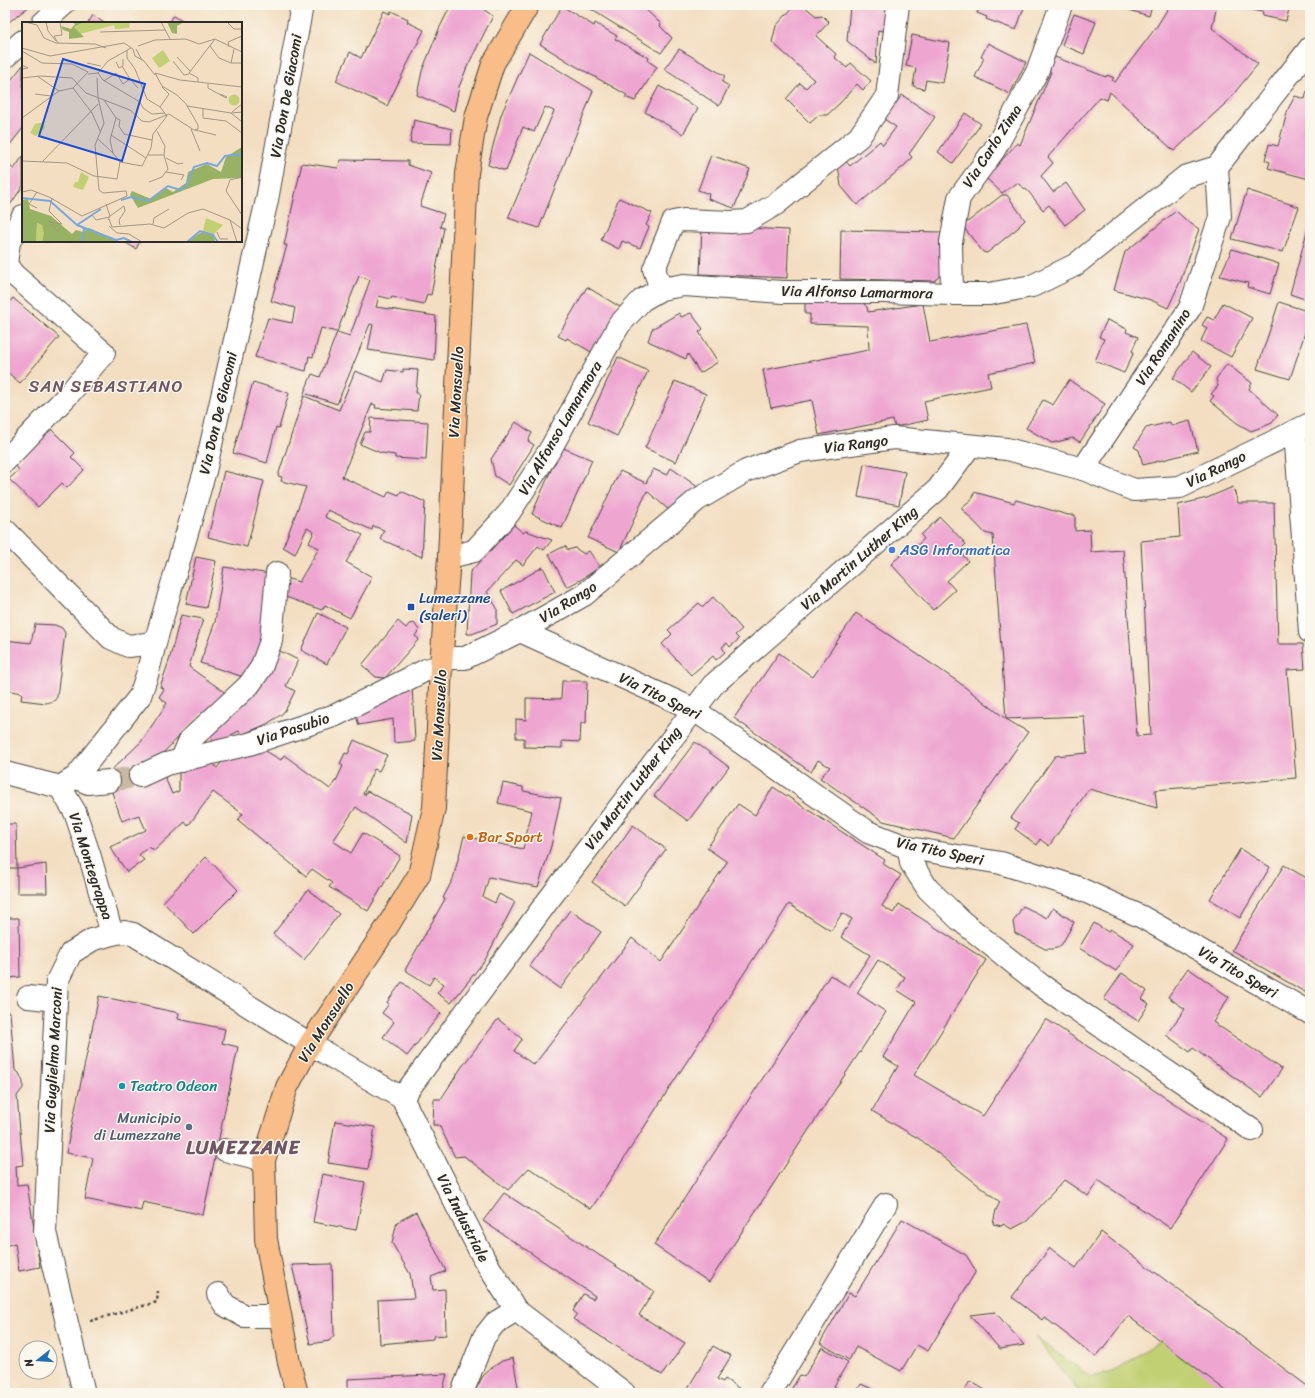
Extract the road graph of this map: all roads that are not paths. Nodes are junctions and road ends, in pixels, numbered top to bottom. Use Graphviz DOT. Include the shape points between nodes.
graph roads {
  1 [pos="63,5"];
  2 [pos="302,5"];
  3 [pos="528,5"];
  4 [pos="898,5"];
  5 [pos="1061,5"];
  6 [pos="44,22"];
  7 [pos="22,42"];
  8 [pos="1310,48"];
  9 [pos="5,58"];
  10 [pos="1217,167"];
  11 [pos="22,218"];
  12 [pos="6,264"];
  13 [pos="661,289"];
  14 [pos="952,294"];
  15 [pos="1303,428"];
  16 [pos="970,446"];
  17 [pos="5,461"];
  18 [pos="1083,469"];
  19 [pos="5,530"];
  20 [pos="449,557"];
  21 [pos="278,573"];
  22 [pos="520,631"];
  23 [pos="1310,632"];
  24 [pos="155,643"];
  25 [pos="442,662"];
  26 [pos="693,709"];
  27 [pos="182,761"];
  28 [pos="5,773"];
  29 [pos="140,776"];
  30 [pos="109,781"];
  31 [pos="68,782"];
  32 [pos="909,848"];
  33 [pos="112,934"];
  34 [pos="28,997"];
  35 [pos="56,1000"];
  36 [pos="1310,1013"];
  37 [pos="310,1044"];
  38 [pos="402,1098"];
  39 [pos="1252,1130"];
  40 [pos="225,1152"];
  41 [pos="264,1160"];
  42 [pos="886,1204"];
  43 [pos="218,1294"];
  44 [pos="516,1310"];
  45 [pos="280,1316"];
  46 [pos="84,1393"];
  47 [pos="297,1393"];
  48 [pos="462,1393"];
  49 [pos="624,1393"];
  50 [pos="770,1393"];
  1 -- 6 [label="street"];
  2 -- 24 [label="street, Via Don De Giacomi" via="267,200 207,463"];
  3 -- 20 [label="main road, Via Monsuello" via="493,64 476,117 467,173"];
  4 -- 13 [label="street" via="887,96 859,136 776,204 747,221 673,222 654,269"];
  5 -- 14 [label="street, Via Carlo Zima" via="1037,72 994,150 959,198 951,242"];
  7 -- 9 [label="street"];
  8 -- 10 [label="street"];
  10 -- 14 [label="street, Via Alfonso Lamarmora" via="1185,177 1075,266 1032,286 989,294"];
  10 -- 18 [label="street, Via Romanino" via="1220,217 1190,308"];
  11 -- 12 [label="street" via="9,242"];
  12 -- 17 [label="street" via="13,274 104,353"];
  13 -- 14 [label="street, Via Alfonso Lamarmora" via="684,285 783,292"];
  13 -- 20 [label="street, Via Alfonso Lamarmora" via="642,300 619,325 551,448 509,513 474,551"];
  15 -- 18 [label="street, Via Rango" via="1180,487 1134,490"];
  15 -- 23 [label="street"];
  16 -- 18 [label="street, Via Rango" via="1007,449"];
  16 -- 22 [label="street, Via Rango" via="894,438 800,451 746,471 697,500 584,595"];
  16 -- 26 [label="street, Via Martin Luther King" via="938,489 713,686"];
  19 -- 24 [label="street" via="111,638 128,646"];
  20 -- 25 [label="main road, Via Monsuello"];
  21 -- 27 [label="street" via="271,641 261,668 249,685 190,740"];
  22 -- 25 [label="street, Via Rango" via="465,658"];
  22 -- 26 [label="street, Via Tito Speri"];
  24 -- 31 [label="street, Via Don De Giacomi" via="140,696"];
  25 -- 27 [label="street, Via Pasubio" via="336,715 249,744"];
  25 -- 37 [label="main road, Via Monsuello" via="434,808 419,875"];
  26 -- 32 [label="street, Via Tito Speri" via="868,832"];
  26 -- 38 [label="street, Via Martin Luther King" via="546,902"];
  27 -- 29 [label="street, Via Pasubio" via="166,764"];
  28 -- 31 [label="street"];
  30 -- 31 [label="street"];
  31 -- 33 [label="street, Via Montegrappa"];
  32 -- 36 [label="street, Via Tito Speri" via="1001,863 1076,887 1142,918"];
  32 -- 39 [label="street" via="911,863 928,889 960,920 1041,985"];
  33 -- 35 [label="street, Via Guglielmo Marconi" via="92,940 71,953 57,981"];
  33 -- 37 [label="street, Via Guglielmo Marconi" via="133,934"];
  34 -- 35 [label="street"];
  35 -- 46 [label="street, Via Guglielmo Marconi" via="45,1232"];
  37 -- 38 [label="street"];
  37 -- 41 [label="main road, Via Monsuello" via="288,1087"];
  38 -- 44 [label="street, Via Industriale" via="484,1260"];
  40 -- 41 [label="street"];
  41 -- 45 [label="main road, Via Monsuello" via="266,1239"];
  42 -- 50 [label="street"];
  43 -- 45 [label="street" via="225,1305 244,1316"];
  44 -- 48 [label="street" via="495,1323 484,1337"];
  44 -- 49 [label="street, Via Industriale"];
  45 -- 47 [label="main road, Via Monsuello"];
}
